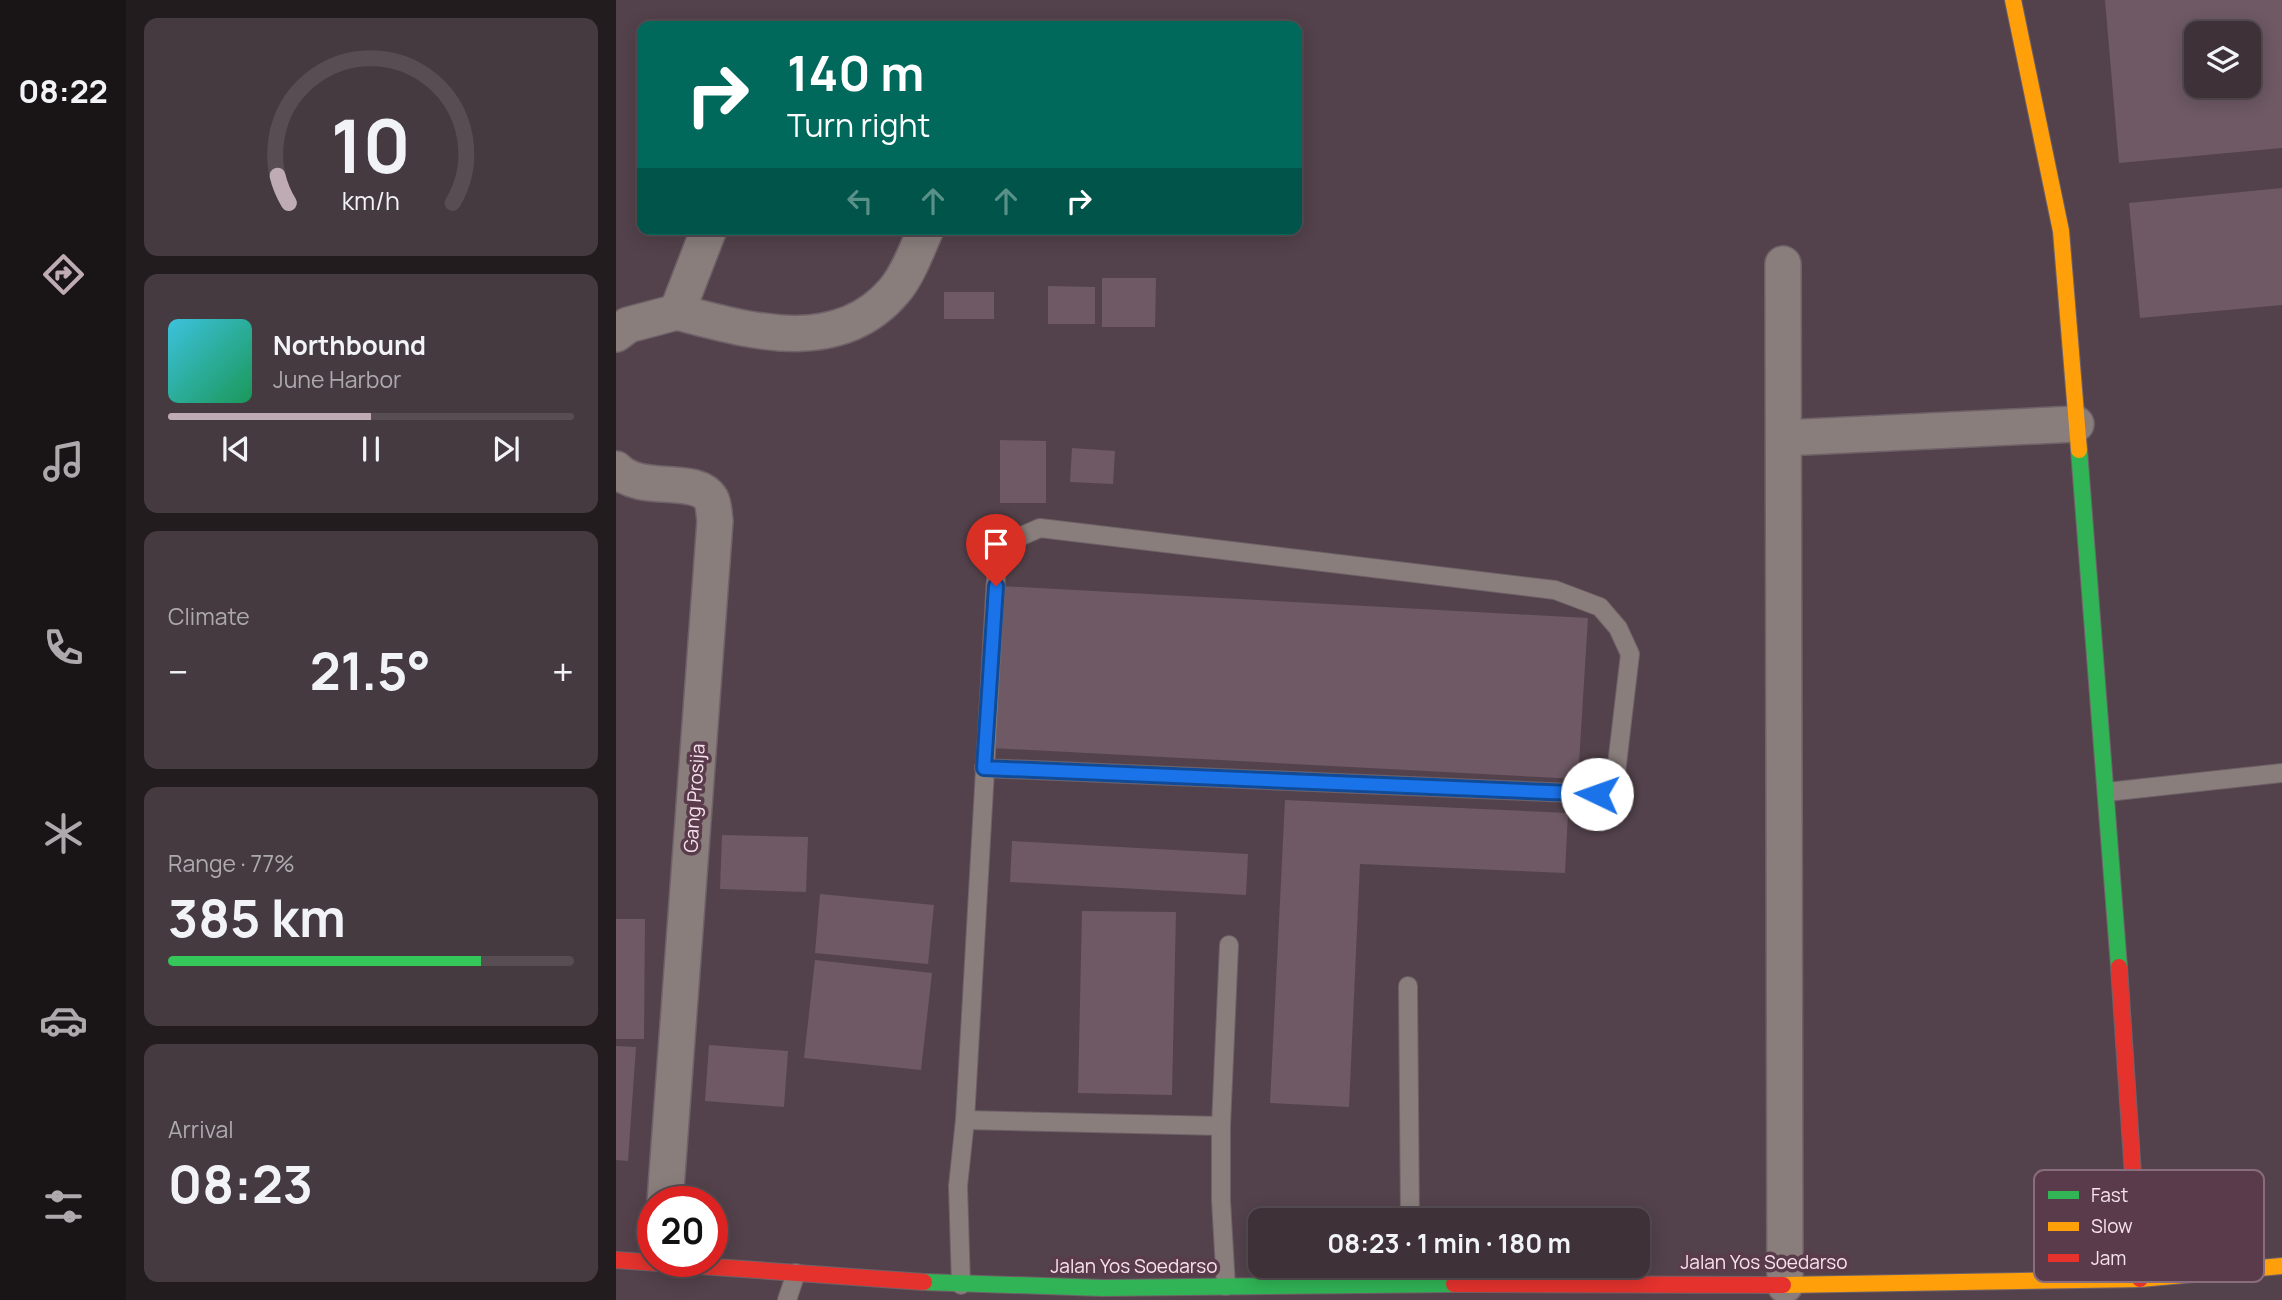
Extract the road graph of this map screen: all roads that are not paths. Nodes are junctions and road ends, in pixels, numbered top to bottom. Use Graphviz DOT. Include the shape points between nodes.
graph roads {
  1 [pos="2013,0"];
  2 [pos="707,235"];
  3 [pos="923,235"];
  4 [pos="1783,264"];
  5 [pos="677,312"];
  6 [pos="616,334"];
  7 [pos="2076,424"];
  8 [pos="1784,438"];
  9 [pos="616,469"];
  10 [pos="984,768"];
  11 [pos="2282,773"];
  12 [pos="2107,792"];
  13 [pos="1229,944"];
  14 [pos="1408,986"];
  15 [pos="965,1120"];
  16 [pos="1221,1126"];
  17 [pos="2133,1170"];
  18 [pos="666,1186"];
  19 [pos="1409,1208"];
  20 [pos="616,1260"];
  21 [pos="637,1261"];
  22 [pos="728,1267"];
  23 [pos="796,1273"];
  24 [pos="1410,1278"];
  25 [pos="1994,1280"];
  26 [pos="2034,1280"];
  27 [pos="1410,1284"];
  28 [pos="961,1285"];
  29 [pos="1785,1285"];
  30 [pos="1226,1286"];
  31 [pos="1584,1292"];
  32 [pos="1706,1292"];
  33 [pos="1749,1292"];
  34 [pos="1103,1294"];
  35 [pos="787,1300"];
  36 [pos="1994,1300"];
  1 -- 7 [label="main road" via="2061,231"];
  2 -- 5 [label="street"];
  3 -- 5 [label="street" via="895,291 859,321 835,329 790,334"];
  4 -- 8 [label="street"];
  5 -- 6 [label="street" via="628,325"];
  7 -- 8 [label="street"];
  7 -- 12 [label="main road"];
  8 -- 29 [label="street"];
  9 -- 18 [label="street, Gang Prosija" via="641,483 700,488 713,503 715,521"];
  10 -- 10 [label="lane" via="997,560 1012,540 1040,528 1555,590 1600,607 1618,628 1630,654 1616,773 1610,788 1597,794"];
  10 -- 15 [label="lane"];
  11 -- 12 [label="lane"];
  12 -- 17 [label="main road"];
  13 -- 16 [label="lane"];
  14 -- 19 [label="lane"];
  15 -- 16 [label="lane"];
  15 -- 28 [label="lane" via="958,1186"];
  16 -- 30 [label="lane"];
  20 -- 21 [label="main road, Jalan Yos Soedarso"];
  22 -- 23 [label="main road, Jalan Yos Soedarso"];
  23 -- 28 [label="main road, Jalan Yos Soedarso"];
  23 -- 35 [label="lane"];
  24 -- 27 [label="lane"];
  25 -- 26 [label="main road, Jalan Yos Soedarso"];
  25 -- 29 [label="main road, Jalan Yos Soedarso"];
  25 -- 36 [label="lane"];
  27 -- 30 [label="main road, Jalan Yos Soedarso"];
  27 -- 31 [label="main road, Jalan Yos Soedarso"];
  28 -- 34 [label="main road, Jalan Yos Soedarso"];
  29 -- 33 [label="main road, Jalan Yos Soedarso"];
  30 -- 34 [label="main road, Jalan Yos Soedarso"];
  31 -- 32 [label="main road, Jalan Yos Soedarso"];
  32 -- 33 [label="main road, Jalan Yos Soedarso"];
}
